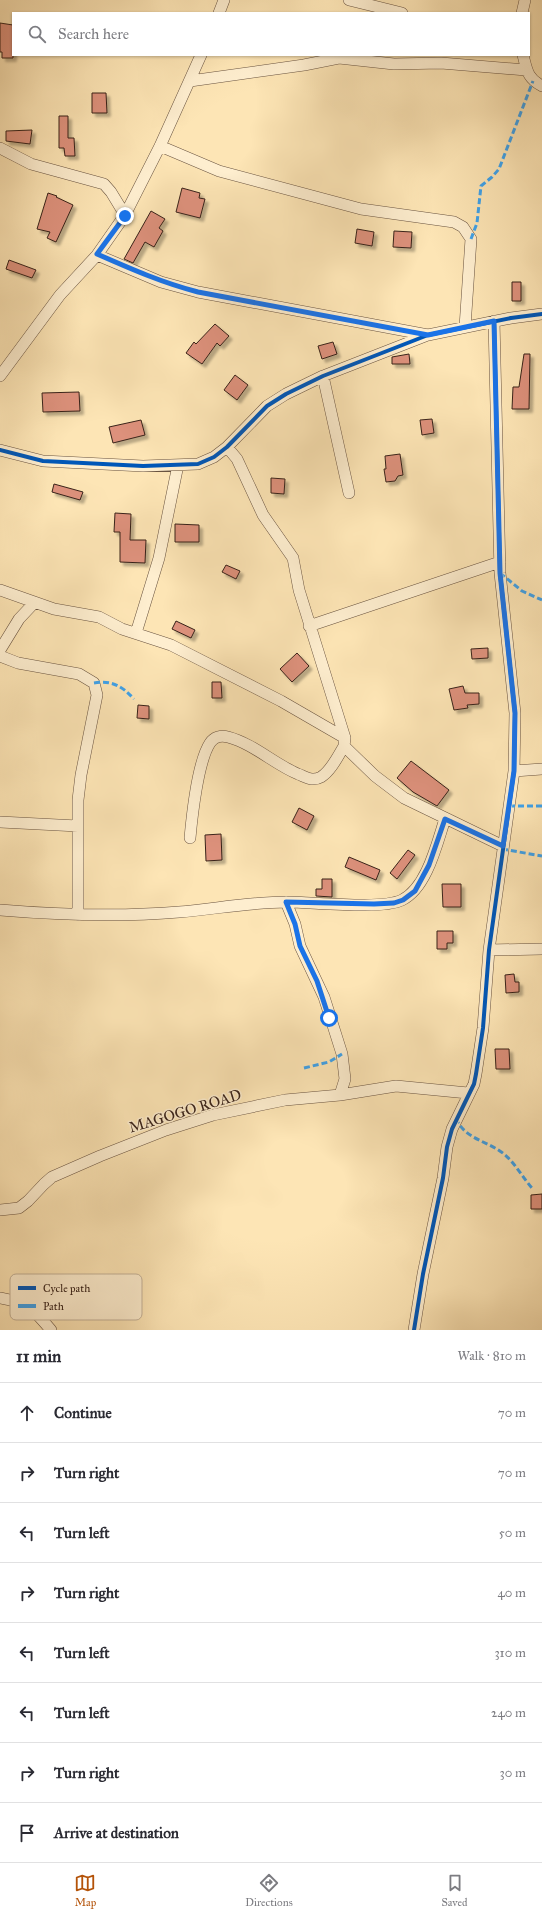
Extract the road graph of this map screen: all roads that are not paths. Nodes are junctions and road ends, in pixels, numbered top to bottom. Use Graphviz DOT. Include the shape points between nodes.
graph roads {
  1 [pos="224,0"];
  2 [pos="349,0"];
  3 [pos="525,0"];
  4 [pos="219,12"];
  5 [pos="398,12"];
  6 [pos="522,12"];
  7 [pos="201,56"];
  8 [pos="523,56"];
  9 [pos="526,70"];
  10 [pos="190,81"];
  11 [pos="542,86"];
  12 [pos="160,146"];
  13 [pos="0,148"];
  14 [pos="125,216"];
  15 [pos="97,254"];
  16 [pos="542,314"];
  17 [pos="494,321"];
  18 [pos="465,327"];
  19 [pos="428,335"];
  20 [pos="0,376"];
  21 [pos="323,376"];
  22 [pos="227,447"];
  23 [pos="0,450"];
  24 [pos="178,465"];
  25 [pos="350,493"];
  26 [pos="500,562"];
  27 [pos="0,590"];
  28 [pos="34,603"];
  29 [pos="309,626"];
  30 [pos="136,633"];
  31 [pos="0,650"];
  32 [pos="0,656"];
  33 [pos="345,742"];
  34 [pos="542,769"];
  35 [pos="514,771"];
  36 [pos="445,819"];
  37 [pos="0,822"];
  38 [pos="78,826"];
  39 [pos="190,838"];
  40 [pos="503,846"];
  41 [pos="286,902"];
  42 [pos="0,910"];
  43 [pos="78,915"];
  44 [pos="542,949"];
  45 [pos="490,950"];
  46 [pos="468,1093"];
  47 [pos="340,1095"];
  48 [pos="0,1210"];
  49 [pos="0,1298"];
  50 [pos="10,1300"];
  51 [pos="42,1320"];
  52 [pos="51,1330"];
  53 [pos="414,1330"];
  1 -- 4 [label="street"];
  2 -- 5 [label="street"];
  3 -- 6 [label="street"];
  7 -- 10 [label="street"];
  8 -- 9 [label="street"];
  9 -- 10 [label="street" via="441,63 394,64 339,58"];
  9 -- 11 [label="street" via="533,81"];
  10 -- 12 [label="street"];
  12 -- 14 [label="street"];
  12 -- 18 [label="street" via="219,171 361,209 454,222 463,227 471,239"];
  13 -- 14 [label="street" via="31,164 104,184"];
  14 -- 15 [label="street"];
  15 -- 19 [label="street" via="161,282 198,292"];
  15 -- 20 [label="street" via="60,295"];
  16 -- 17 [label="street"];
  17 -- 18 [label="street"];
  17 -- 26 [label="street"];
  18 -- 19 [label="street"];
  19 -- 21 [label="street"];
  21 -- 22 [label="street" via="267,406"];
  21 -- 25 [label="street"];
  22 -- 24 [label="street" via="214,457 198,464"];
  22 -- 29 [label="street" via="240,465 263,515 293,558"];
  23 -- 24 [label="street" via="44,461 143,466"];
  24 -- 30 [label="street" via="159,558"];
  26 -- 29 [label="street"];
  26 -- 35 [label="street" via="515,713"];
  27 -- 28 [label="street"];
  28 -- 30 [label="street" via="71,614 99,617"];
  28 -- 31 [label="street" via="19,619"];
  29 -- 33 [label="street"];
  30 -- 33 [label="street" via="171,644 281,701"];
  32 -- 38 [label="street" via="18,663 79,674 94,683 97,695 81,775"];
  33 -- 36 [label="street" via="388,786 404,798"];
  33 -- 39 [label="street" via="327,773 312,780 234,739 221,736 216,738 210,743 204,758 193,805"];
  34 -- 35 [label="street"];
  35 -- 40 [label="street"];
  36 -- 40 [label="street"];
  36 -- 41 [label="street" via="429,865 415,891 403,900 374,904"];
  37 -- 38 [label="street"];
  38 -- 43 [label="street"];
  40 -- 45 [label="street"];
  41 -- 43 [label="street" via="178,912"];
  41 -- 47 [label="street" via="300,946 324,997 342,1054 345,1079"];
  42 -- 43 [label="street"];
  44 -- 45 [label="street"];
  45 -- 46 [label="street" via="480,1052 474,1084"];
  46 -- 47 [label="street, MAGOGO ROAD" via="396,1086"];
  46 -- 53 [label="street" via="447,1147"];
  47 -- 48 [label="street, MAGOGO ROAD" via="249,1106 166,1130 52,1177 19,1208"];
  49 -- 50 [label="street"];
  51 -- 52 [label="street"];
}
